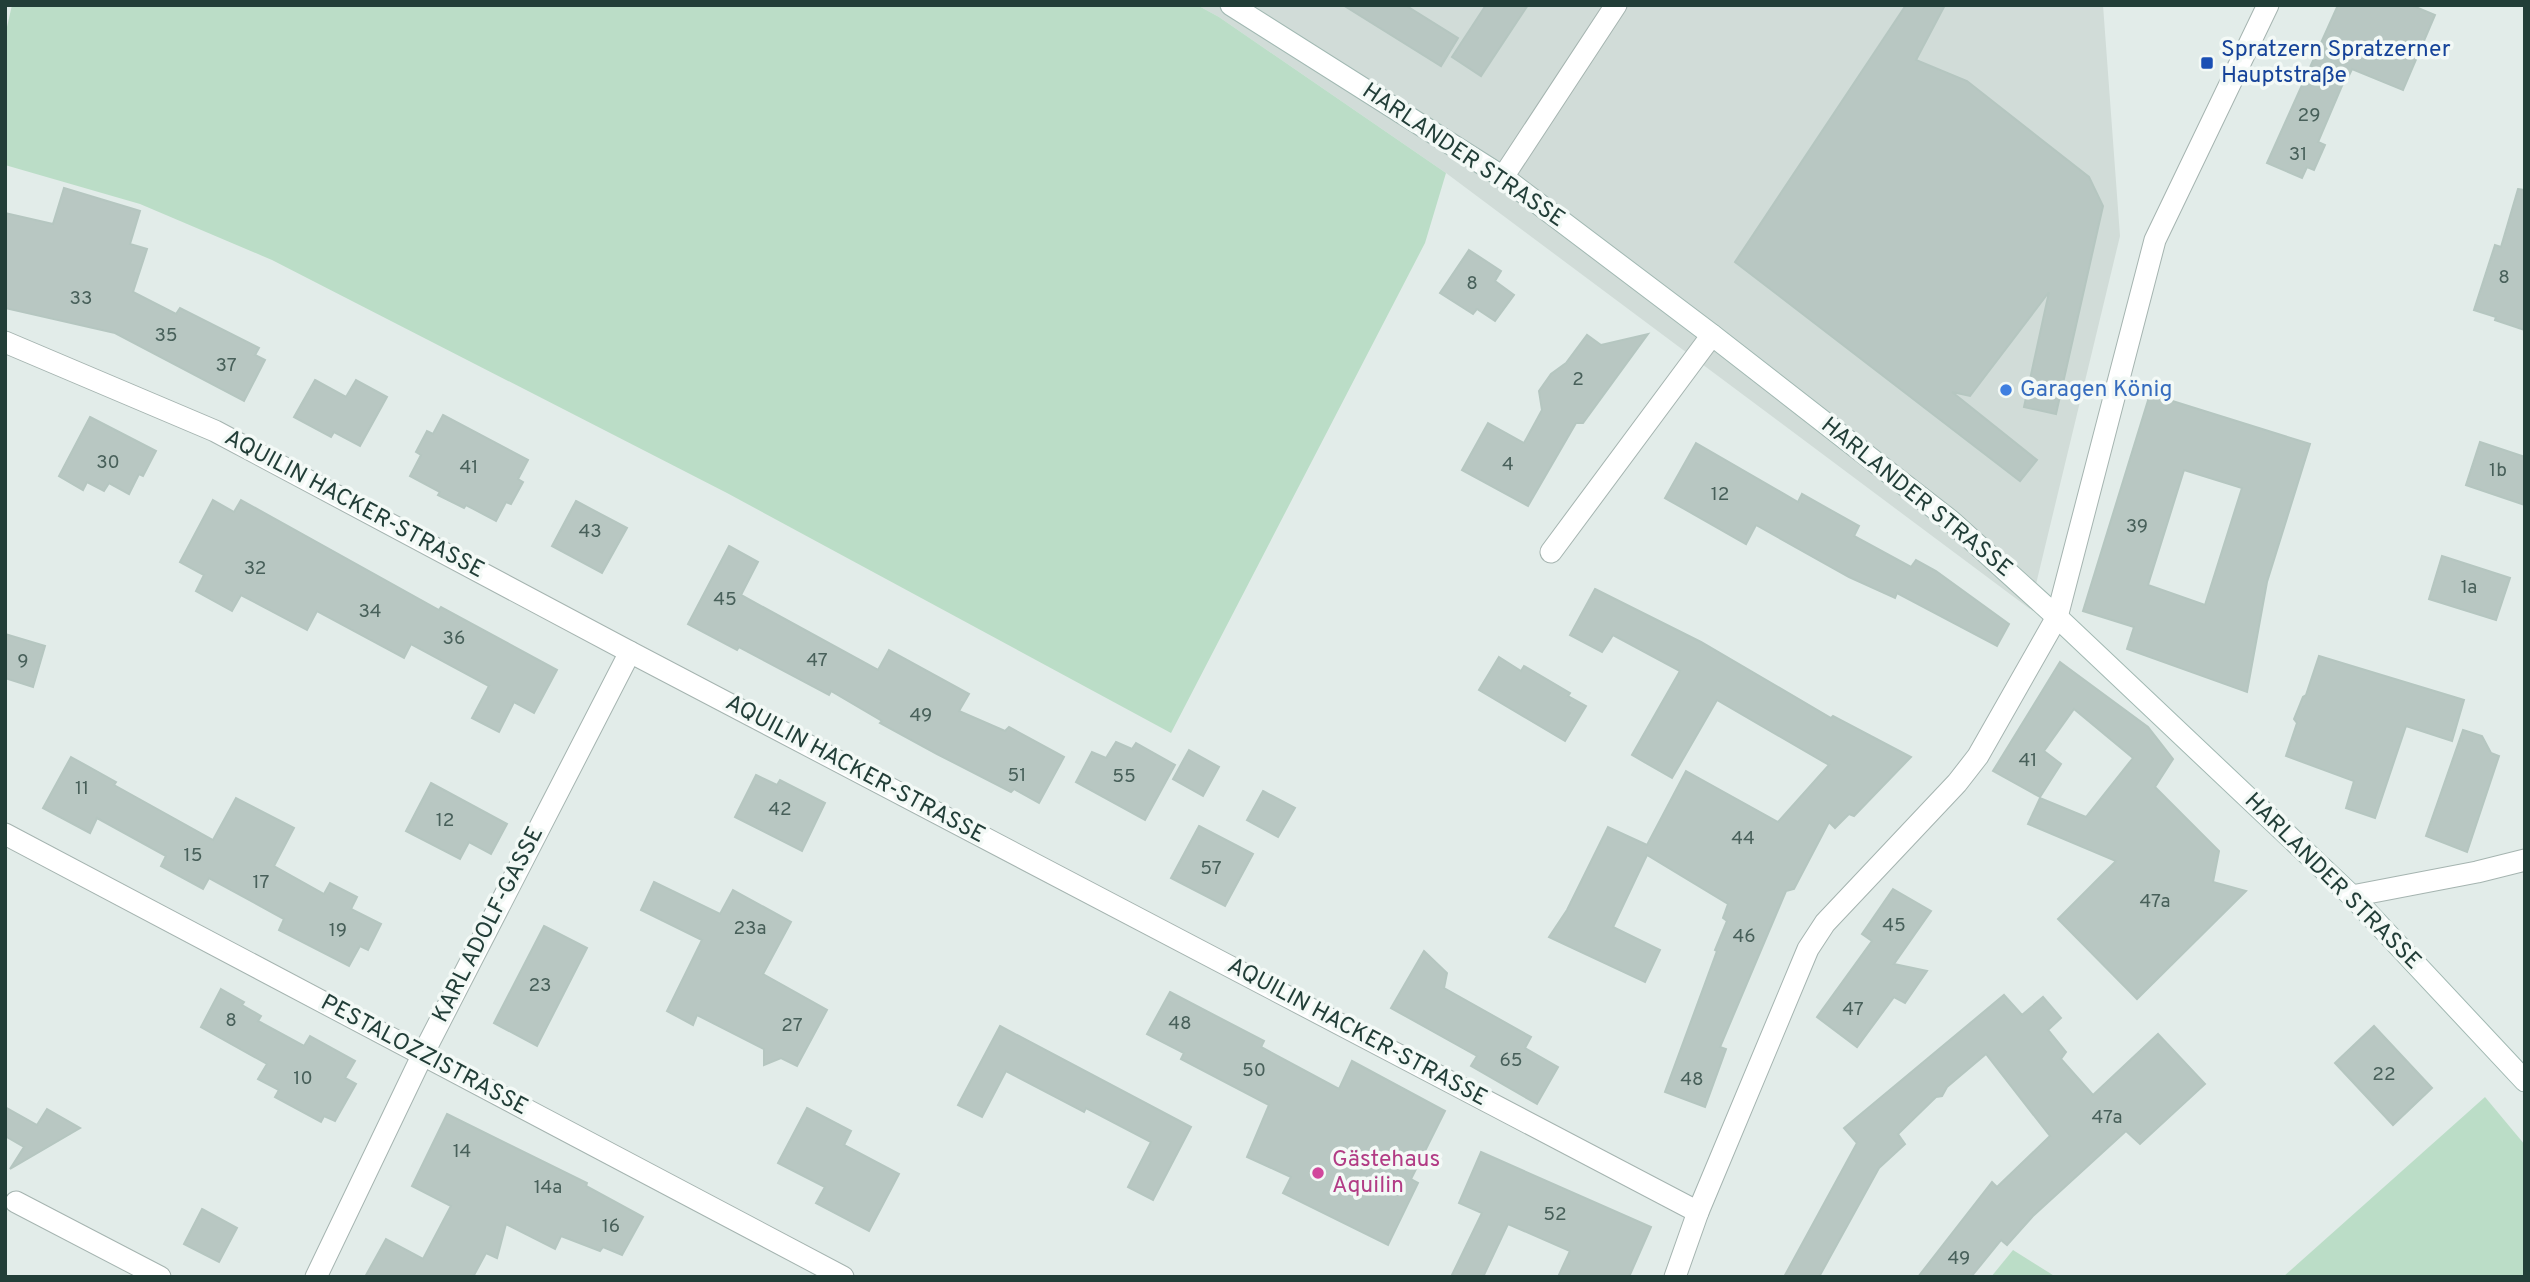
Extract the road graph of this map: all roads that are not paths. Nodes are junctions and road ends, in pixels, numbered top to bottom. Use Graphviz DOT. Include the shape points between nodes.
graph roads {
  1 [pos="1231,5"];
  2 [pos="1616,5"];
  3 [pos="2268,5"];
  4 [pos="1503,177"];
  5 [pos="1712,335"];
  6 [pos="5,342"];
  7 [pos="1551,552"];
  8 [pos="2057,617"];
  9 [pos="630,652"];
  10 [pos="5,834"];
  11 [pos="2525,860"];
  12 [pos="2352,896"];
  13 [pos="422,1056"];
  14 [pos="2525,1081"];
  15 [pos="16,1202"];
  16 [pos="1698,1212"];
  17 [pos="160,1277"];
  18 [pos="316,1277"];
  19 [pos="843,1277"];
  20 [pos="1675,1277"];
  1 -- 4 [label="street, HARLANDER STRASSE"];
  2 -- 4 [label="street"];
  3 -- 8 [label="street" via="2155,240"];
  4 -- 5 [label="street, HARLANDER STRASSE"];
  5 -- 7 [label="street"];
  5 -- 8 [label="street, HARLANDER STRASSE" via="1951,521"];
  6 -- 9 [label="street, AQUILIN HACKER-STRASSE" via="215,431"];
  8 -- 12 [label="street, HARLANDER STRASSE"];
  8 -- 16 [label="street" via="1978,756 1825,923 1808,949"];
  9 -- 13 [label="street, KARL ADOLF-GASSE"];
  9 -- 16 [label="street, AQUILIN HACKER-STRASSE"];
  10 -- 13 [label="street, PESTALOZZISTRASSE"];
  11 -- 12 [label="street"];
  12 -- 14 [label="street, HARLANDER STRASSE"];
  13 -- 18 [label="street, KARL ADOLF-GASSE"];
  13 -- 19 [label="street, PESTALOZZISTRASSE"];
  15 -- 17 [label="street"];
  16 -- 20 [label="street"];
}
